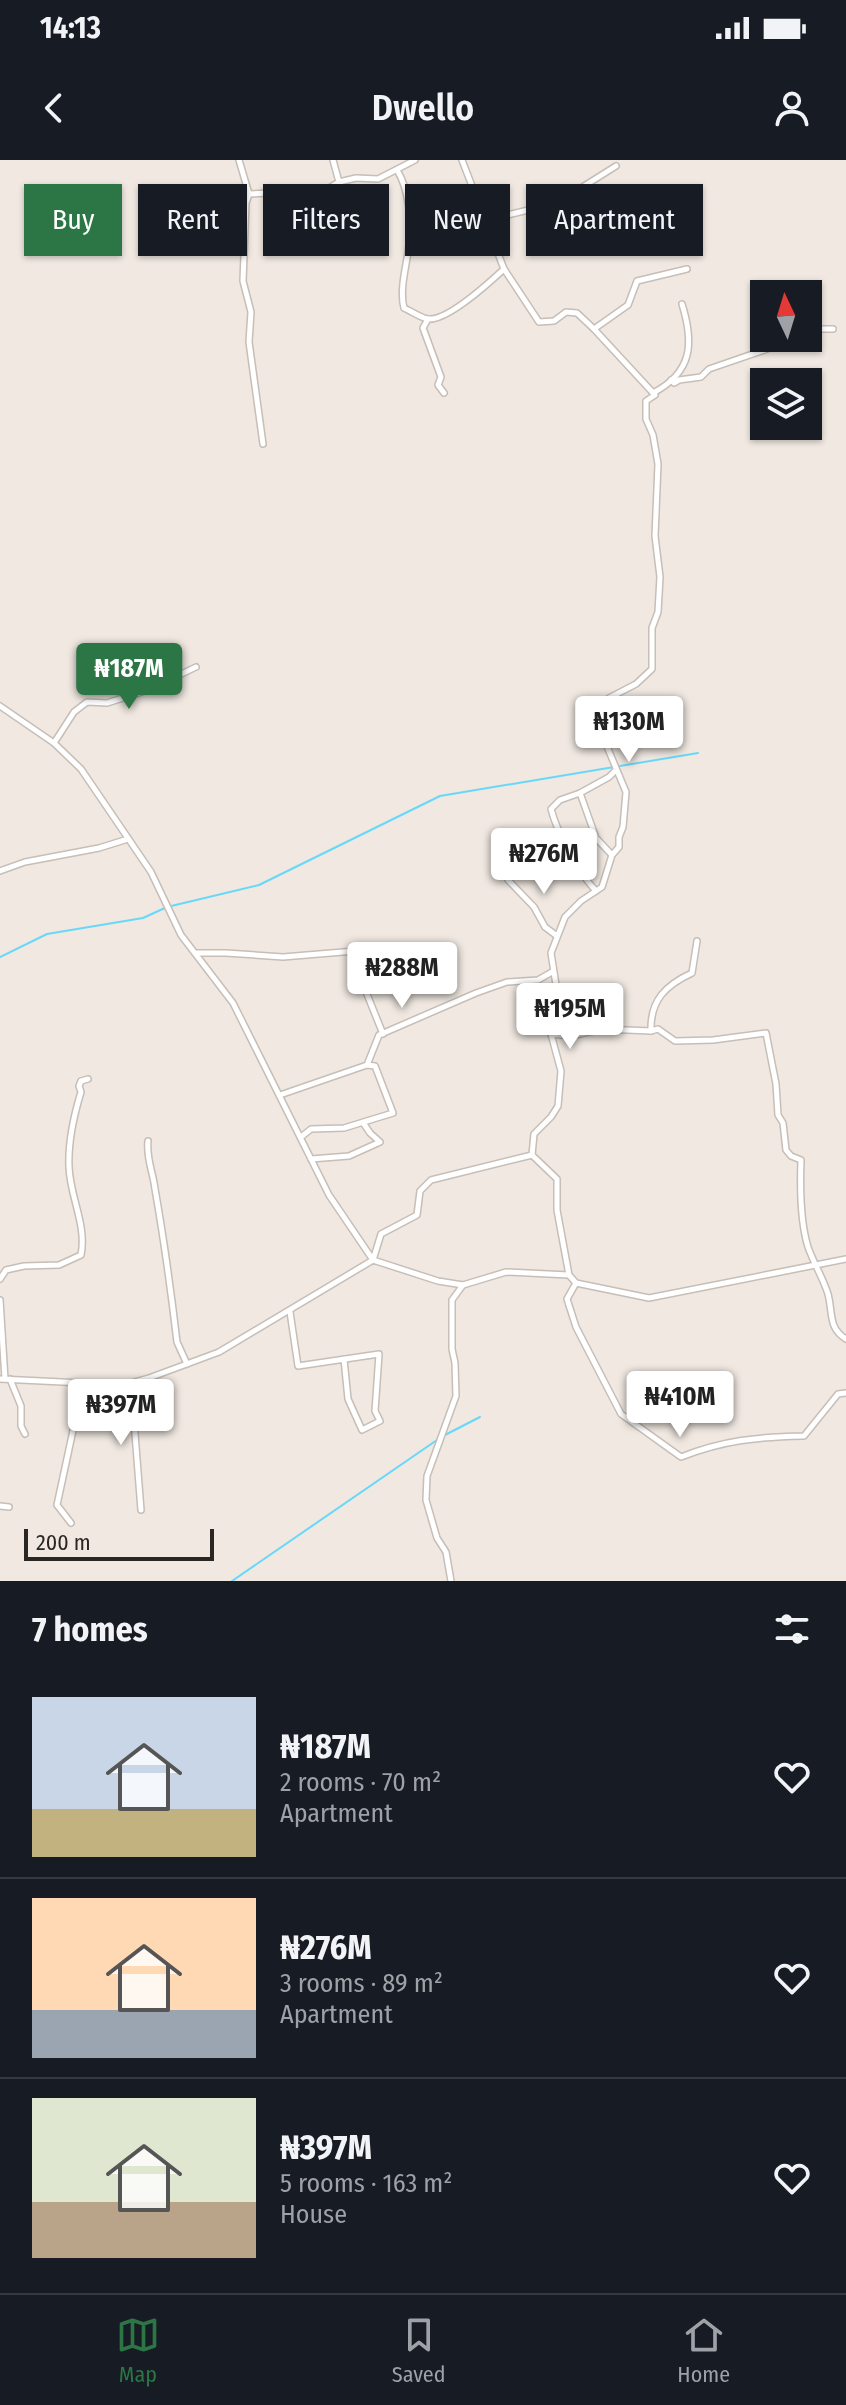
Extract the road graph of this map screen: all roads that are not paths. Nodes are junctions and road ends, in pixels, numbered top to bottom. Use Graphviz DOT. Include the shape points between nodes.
graph roads {
  1 [pos="239,160"];
  2 [pos="333,160"];
  3 [pos="415,160"];
  4 [pos="462,160"];
  5 [pos="616,166"];
  6 [pos="397,170"];
  7 [pos="339,182"];
  8 [pos="472,184"];
  9 [pos="249,194"];
  10 [pos="510,214"];
  11 [pos="499,256"];
  12 [pos="504,269"];
  13 [pos="687,269"];
  14 [pos="682,304"];
  15 [pos="428,319"];
  16 [pos="594,329"];
  17 [pos="822,329"];
  18 [pos="833,329"];
  19 [pos="758,352"];
  20 [pos="671,380"];
  21 [pos="444,393"];
  22 [pos="653,393"];
  23 [pos="263,444"];
  24 [pos="196,667"];
  25 [pos="0,706"];
  26 [pos="54,743"];
  27 [pos="615,770"];
  28 [pos="580,793"];
  29 [pos="128,839"];
  30 [pos="612,855"];
  31 [pos="507,866"];
  32 [pos="0,871"];
  33 [pos="596,891"];
  34 [pos="557,936"];
  35 [pos="697,941"];
  36 [pos="403,947"];
  37 [pos="350,952"];
  38 [pos="196,953"];
  39 [pos="552,972"];
  40 [pos="651,1031"];
  41 [pos="383,1034"];
  42 [pos="551,1034"];
  43 [pos="367,1065"];
  44 [pos="88,1079"];
  45 [pos="280,1095"];
  46 [pos="364,1124"];
  47 [pos="301,1137"];
  48 [pos="148,1141"];
  49 [pos="532,1155"];
  50 [pos="311,1159"];
  51 [pos="846,1259"];
  52 [pos="373,1260"];
  53 [pos="815,1264"];
  54 [pos="569,1275"];
  55 [pos="0,1279"];
  56 [pos="576,1283"];
  57 [pos="463,1285"];
  58 [pos="0,1300"];
  59 [pos="290,1312"];
  60 [pos="846,1339"];
  61 [pos="344,1359"];
  62 [pos="187,1364"];
  63 [pos="5,1379"];
  64 [pos="83,1383"];
  65 [pos="131,1383"];
  66 [pos="846,1393"];
  67 [pos="25,1434"];
  68 [pos="0,1506"];
  69 [pos="9,1507"];
  70 [pos="141,1510"];
  71 [pos="71,1523"];
  72 [pos="451,1581"];
  1 -- 9 [label="street"];
  2 -- 7 [label="street"];
  3 -- 6 [label="street"];
  4 -- 8 [label="street"];
  5 -- 10 [label="street" via="557,203"];
  6 -- 7 [label="street" via="378,179"];
  6 -- 15 [label="street" via="409,237 402,305"];
  7 -- 9 [label="street" via="311,193"];
  9 -- 23 [label="street" via="243,281"];
  11 -- 12 [label="street"];
  12 -- 15 [label="street" via="458,307"];
  12 -- 16 [label="street" via="539,322 577,313"];
  13 -- 16 [label="street" via="637,281 628,305"];
  14 -- 20 [label="street" via="690,344 687,359"];
  15 -- 21 [label="street" via="423,328"];
  16 -- 22 [label="street"];
  17 -- 18 [label="street"];
  19 -- 20 [label="street" via="709,369 701,377"];
  20 -- 22 [label="street"];
  22 -- 27 [label="street" via="646,401 646,419 658,464 655,536 660,577 652,669 609,698 593,716 601,716"];
  24 -- 26 [label="street" via="148,690 107,703 87,702"];
  25 -- 26 [label="street"];
  26 -- 29 [label="street" via="81,769"];
  27 -- 28 [label="street"];
  27 -- 30 [label="street" via="626,799 619,847"];
  28 -- 30 [label="street" via="596,838"];
  28 -- 33 [label="street" via="551,809 582,876"];
  29 -- 32 [label="street"];
  29 -- 38 [label="street"];
  30 -- 33 [label="street"];
  31 -- 34 [label="street" via="508,880"];
  33 -- 34 [label="street" via="565,917"];
  34 -- 39 [label="street"];
  35 -- 40 [label="street" via="692,973 669,983 656,1001"];
  36 -- 37 [label="street"];
  37 -- 38 [label="street" via="283,957"];
  37 -- 41 [label="street"];
  38 -- 45 [label="street" via="233,1003"];
  39 -- 41 [label="street" via="476,993"];
  39 -- 42 [label="street" via="557,991"];
  40 -- 42 [label="street"];
  40 -- 53 [label="street" via="658,1029 675,1041 766,1033 786,1150 801,1160 807,1244"];
  41 -- 43 [label="street"];
  42 -- 49 [label="street" via="561,1071 558,1106 534,1134"];
  43 -- 45 [label="street"];
  43 -- 46 [label="street" via="375,1066 393,1113"];
  44 -- 55 [label="street" via="79,1086 68,1170 81,1223 81,1255 59,1265 6,1270"];
  45 -- 47 [label="street"];
  46 -- 47 [label="street" via="311,1129"];
  46 -- 50 [label="street" via="380,1142 349,1156"];
  47 -- 50 [label="street"];
  48 -- 62 [label="street" via="146,1156 156,1189 177,1342"];
  49 -- 52 [label="street" via="431,1180 420,1191 417,1215 381,1234"];
  49 -- 54 [label="street" via="557,1179"];
  50 -- 52 [label="street"];
  51 -- 53 [label="street"];
  52 -- 57 [label="street"];
  52 -- 59 [label="street"];
  53 -- 56 [label="street" via="649,1298"];
  53 -- 60 [label="street" via="829,1296 836,1333"];
  54 -- 56 [label="street"];
  54 -- 57 [label="street" via="506,1272"];
  56 -- 66 [label="street" via="567,1299 576,1327 621,1414 681,1457 753,1437 804,1436 838,1394"];
  57 -- 72 [label="street" via="452,1300 456,1396 427,1476 426,1500"];
  58 -- 63 [label="street"];
  59 -- 61 [label="street" via="298,1366"];
  59 -- 62 [label="street"];
  61 -- 61 [label="street" via="379,1354 375,1411 380,1421 362,1430 348,1399"];
  62 -- 65 [label="street"];
  63 -- 64 [label="street"];
  63 -- 67 [label="street" via="21,1406"];
  64 -- 65 [label="street"];
  64 -- 71 [label="street" via="57,1505"];
  65 -- 70 [label="street"];
  68 -- 69 [label="street"];
}
